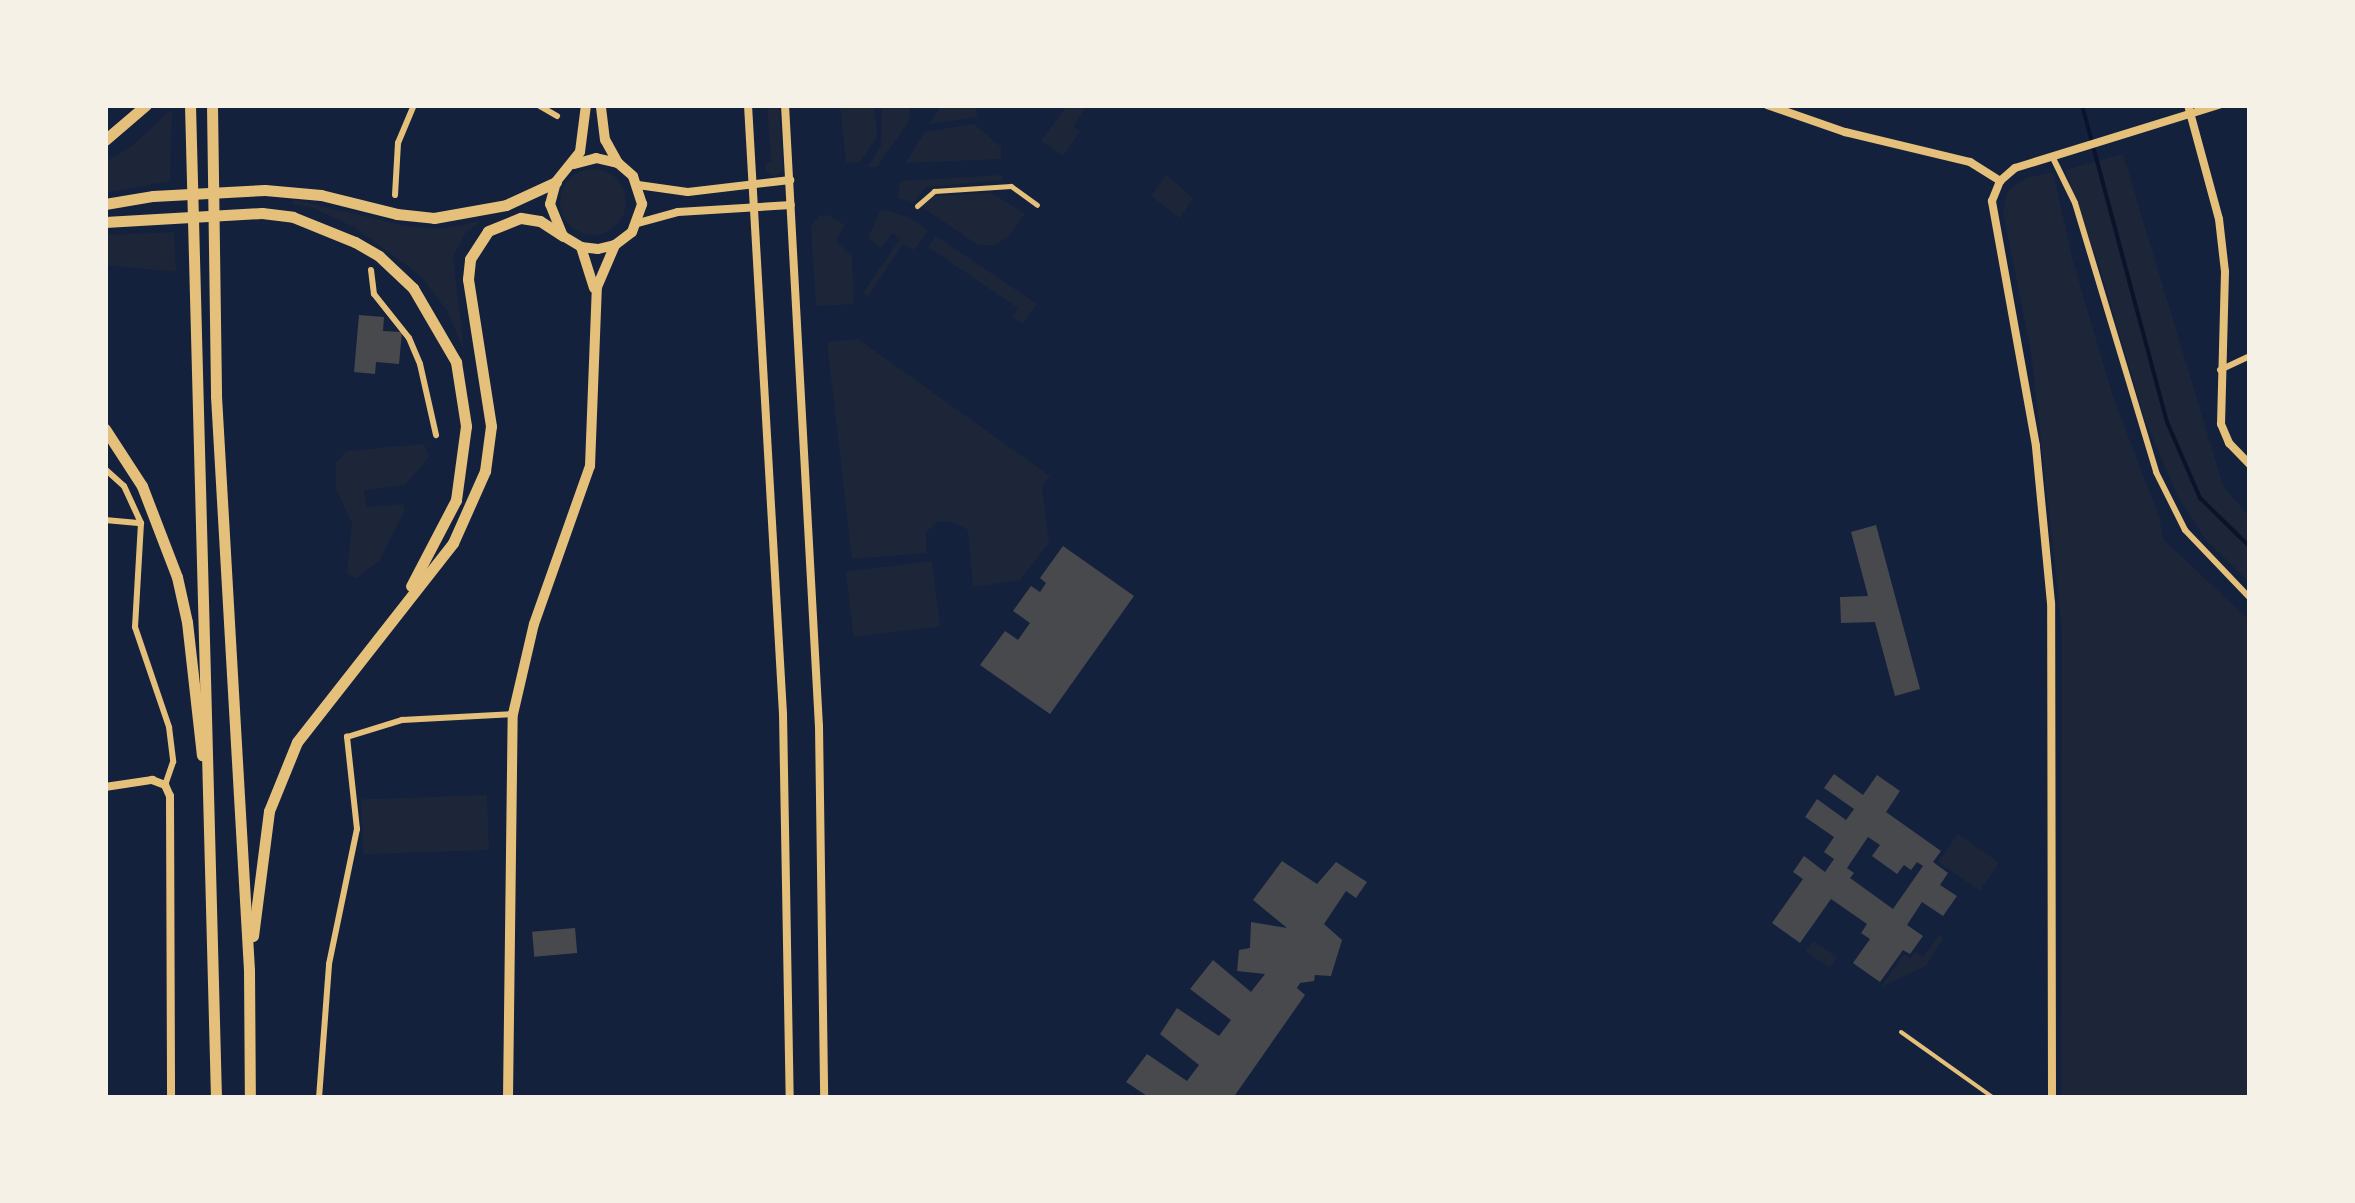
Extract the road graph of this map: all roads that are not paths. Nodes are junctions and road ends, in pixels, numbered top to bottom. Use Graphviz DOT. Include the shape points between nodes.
graph roads {
  1 [pos="146,105"];
  2 [pos="190,105"];
  3 [pos="212,105"];
  4 [pos="414,105"];
  5 [pos="538,105"];
  6 [pos="586,105"];
  7 [pos="602,105"];
  8 [pos="748,105"];
  9 [pos="784,105"];
  10 [pos="1767,105"];
  11 [pos="2188,105"];
  12 [pos="2218,105"];
  13 [pos="557,116"];
  14 [pos="2192,116"];
  15 [pos="105,140"];
  16 [pos="2053,158"];
  17 [pos="573,164"];
  18 [pos="618,164"];
  19 [pos="790,180"];
  20 [pos="2000,181"];
  21 [pos="556,182"];
  22 [pos="753,184"];
  23 [pos="638,185"];
  24 [pos="395,195"];
  25 [pos="105,204"];
  26 [pos="791,205"];
  27 [pos="1037,205"];
  28 [pos="917,206"];
  29 [pos="754,208"];
  30 [pos="105,222"];
  31 [pos="638,222"];
  32 [pos="564,236"];
  33 [pos="616,245"];
  34 [pos="580,247"];
  35 [pos="371,270"];
  36 [pos="596,298"];
  37 [pos="2250,356"];
  38 [pos="2220,370"];
  39 [pos="105,429"];
  40 [pos="436,435"];
  41 [pos="2250,465"];
  42 [pos="105,469"];
  43 [pos="105,520"];
  44 [pos="141,522"];
  45 [pos="2250,598"];
  46 [pos="400,607"];
  47 [pos="513,714"];
  48 [pos="166,786"];
  49 [pos="105,787"];
  50 [pos="210,794"];
  51 [pos="249,970"];
  52 [pos="1901,1032"];
  53 [pos="172,1098"];
  54 [pos="216,1098"];
  55 [pos="250,1098"];
  56 [pos="319,1098"];
  57 [pos="508,1098"];
  58 [pos="790,1098"];
  59 [pos="824,1098"];
  60 [pos="1994,1098"];
  61 [pos="2052,1098"];
  1 -- 15 [label="highway"];
  2 -- 50 [label="highway"];
  3 -- 51 [label="highway" via="216,396"];
  4 -- 24 [label="street" via="398,143"];
  5 -- 13 [label="street"];
  6 -- 17 [label="main road" via="585,139"];
  7 -- 18 [label="main road" via="605,140"];
  8 -- 22 [label="street"];
  9 -- 19 [label="street"];
  10 -- 20 [label="street" via="1970,162"];
  11 -- 14 [label="street"];
  12 -- 14 [label="street"];
  14 -- 16 [label="street"];
  14 -- 38 [label="street" via="2221,236"];
  16 -- 20 [label="street" via="2015,168"];
  16 -- 45 [label="street" via="2075,203 2156,472 2185,530"];
  17 -- 18 [label="main road" via="596,158"];
  17 -- 21 [label="main road"];
  18 -- 23 [label="main road"];
  19 -- 22 [label="street"];
  19 -- 26 [label="street"];
  20 -- 61 [label="street" via="1992,201 2036,446 2051,603"];
  21 -- 25 [label="highway" via="506,204 434,218 265,190"];
  21 -- 32 [label="main road" via="552,216"];
  22 -- 23 [label="street" via="688,192"];
  22 -- 29 [label="street"];
  23 -- 31 [label="main road"];
  26 -- 29 [label="street"];
  26 -- 59 [label="street" via="819,726"];
  27 -- 28 [label="street" via="1011,186 934,191"];
  29 -- 31 [label="street" via="678,212"];
  29 -- 58 [label="street" via="783,714"];
  30 -- 46 [label="highway" via="262,212 316,224 379,256 430,311 456,362 466,426 460,486"];
  31 -- 33 [label="main road"];
  32 -- 34 [label="main road"];
  32 -- 46 [label="highway" via="521,218 488,231 470,259 491,426 485,471 453,542"];
  33 -- 34 [label="main road"];
  33 -- 36 [label="main road"];
  34 -- 36 [label="main road"];
  35 -- 40 [label="street" via="374,294 409,338 420,364"];
  36 -- 47 [label="main road" via="590,466 534,624"];
  37 -- 38 [label="street"];
  38 -- 41 [label="street" via="2222,424"];
  39 -- 50 [label="highway" via="142,486 177,577"];
  42 -- 44 [label="street" via="124,486"];
  43 -- 44 [label="street"];
  44 -- 48 [label="street" via="135,627 169,727 173,762"];
  46 -- 51 [label="highway" via="297,742 285,768 269,810"];
  47 -- 56 [label="street" via="390,722 347,737 357,829 330,964"];
  47 -- 57 [label="main road"];
  48 -- 49 [label="street" via="136,779"];
  48 -- 53 [label="street"];
  50 -- 54 [label="highway"];
  51 -- 55 [label="highway"];
  52 -- 60 [label="lane"];
}
